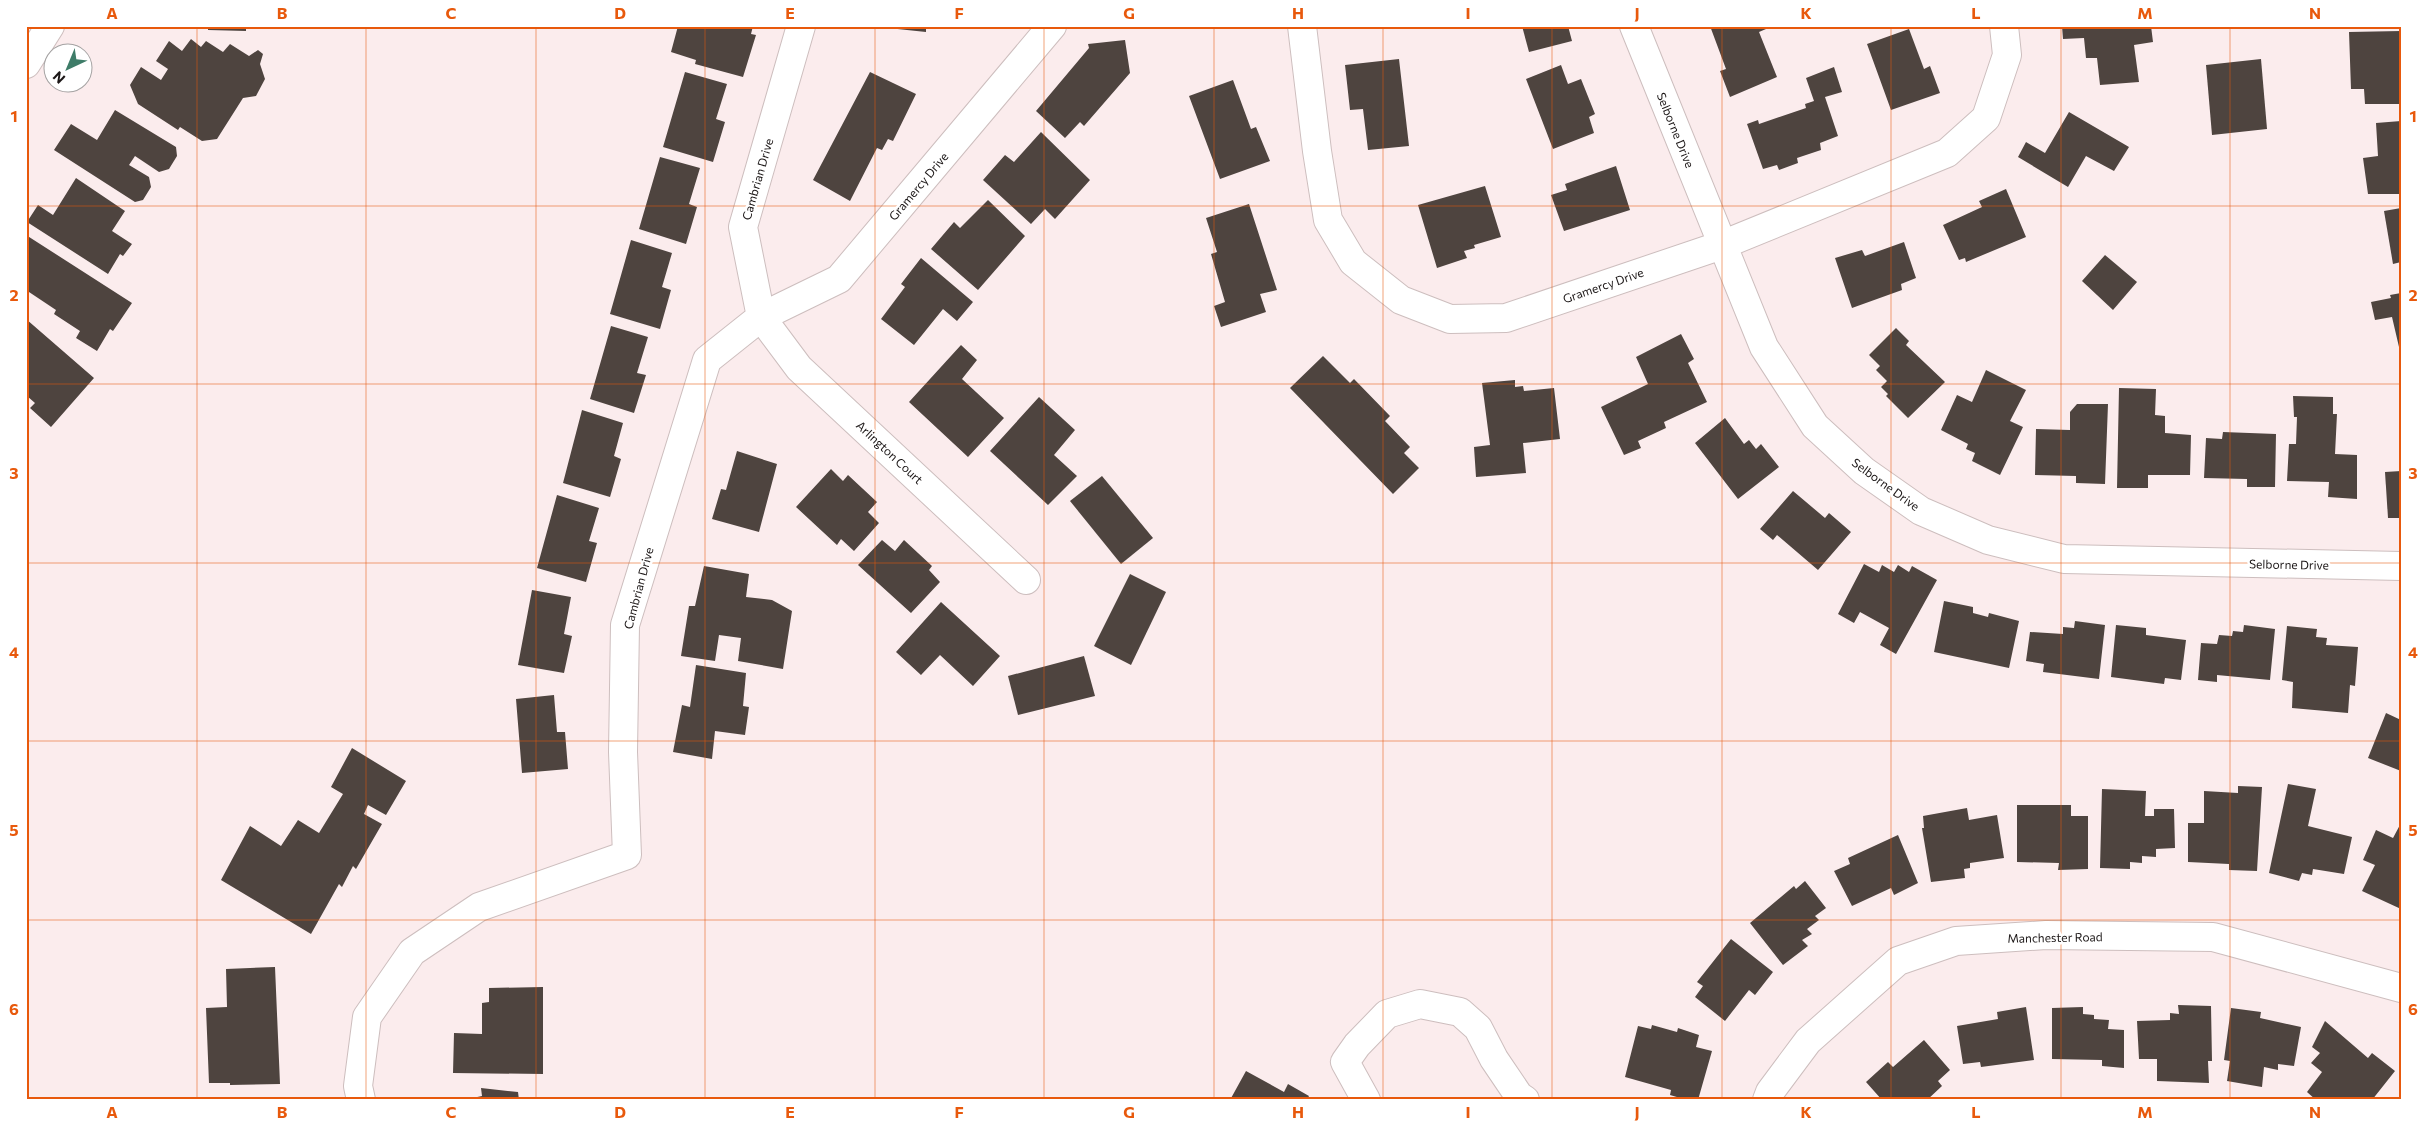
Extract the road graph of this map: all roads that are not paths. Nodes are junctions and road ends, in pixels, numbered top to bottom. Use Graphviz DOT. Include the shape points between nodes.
graph roads {
  1 [pos="50,26"];
  2 [pos="801,26"];
  3 [pos="1052,26"];
  4 [pos="1302,26"];
  5 [pos="1634,26"];
  6 [pos="2004,26"];
  7 [pos="26,64"];
  8 [pos="1722,245"];
  9 [pos="761,317"];
  10 [pos="2401,566"];
  11 [pos="1026,580"];
  12 [pos="2401,988"];
  13 [pos="360,1100"];
  14 [pos="1366,1100"];
  15 [pos="1525,1100"];
  16 [pos="1766,1100"];
  1 -- 7 [label="street"];
  2 -- 9 [label="street, Cambrian Drive" via="743,227"];
  3 -- 9 [label="street, Gramercy Drive" via="840,279"];
  4 -- 8 [label="street, Gramercy Drive" via="1328,220 1352,262 1401,300 1450,318 1506,318"];
  5 -- 8 [label="street, Selborne Drive"];
  6 -- 8 [label="street, Gramercy Drive" via="2007,55 1986,118 1947,154"];
  8 -- 10 [label="street, Selborne Drive" via="1764,347 1815,426 1864,471 1921,511 1988,540 2064,559"];
  9 -- 11 [label="street, Arlington Court" via="799,368"];
  9 -- 13 [label="street, Cambrian Drive" via="706,360 625,625 623,752 627,855 479,907 412,952 367,1017 358,1086"];
  12 -- 16 [label="street, Manchester Road" via="2212,937 2046,935 1956,941 1898,961 1808,1041"];
  14 -- 15 [label="street" via="1346,1062 1357,1045 1387,1014 1420,1004 1460,1012 1478,1028 1494,1059"];
}
